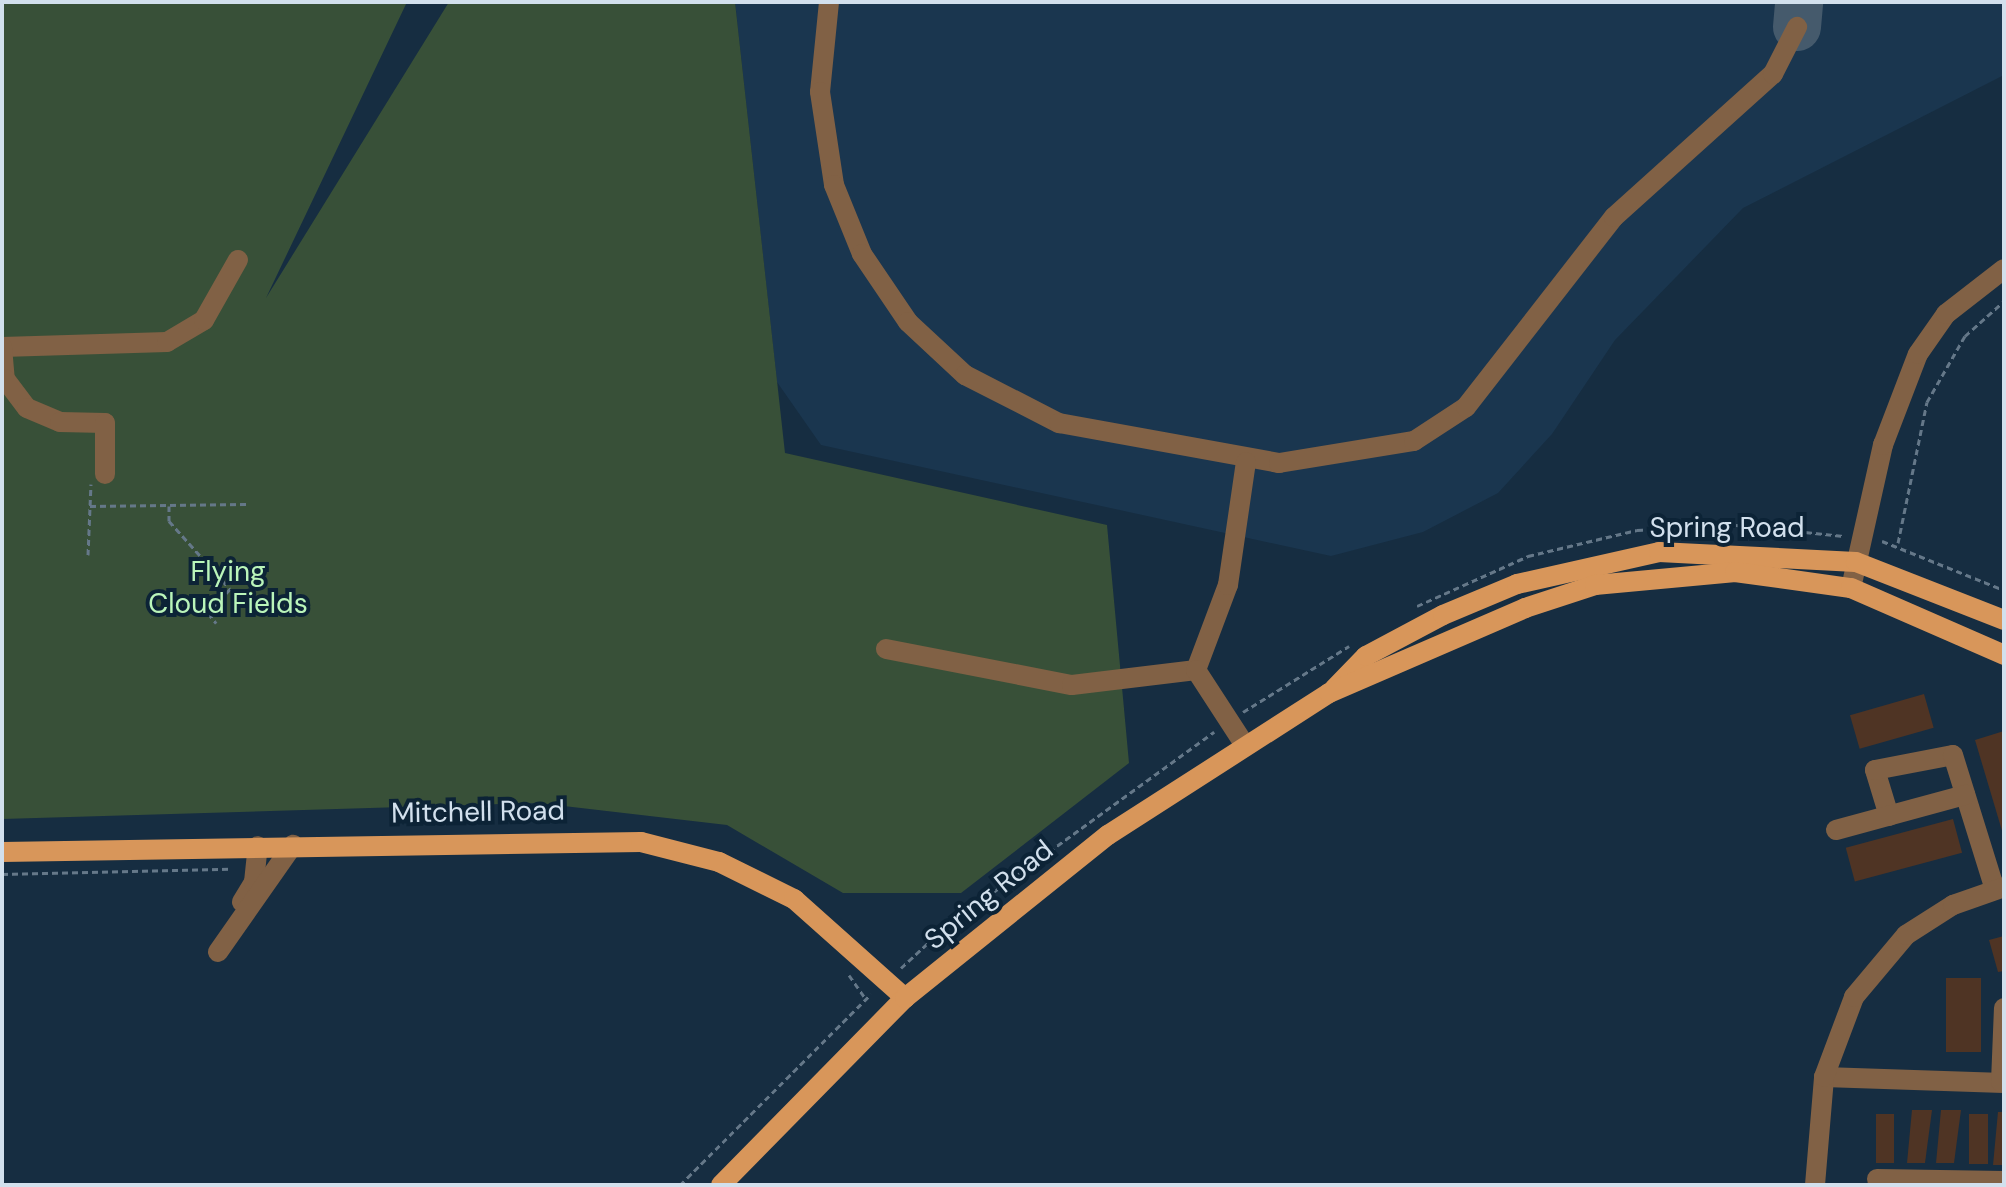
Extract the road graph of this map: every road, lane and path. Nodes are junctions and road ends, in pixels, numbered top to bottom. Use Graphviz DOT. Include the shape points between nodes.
graph roads {
  1 [pos="829,2"];
  2 [pos="1797,27"];
  3 [pos="238,260"];
  4 [pos="2004,269"];
  5 [pos="2004,301"];
  6 [pos="2,347"];
  7 [pos="1246,462"];
  8 [pos="98,475"];
  9 [pos="246,504"];
  10 [pos="169,505"];
  11 [pos="90,506"];
  12 [pos="1861,539"];
  13 [pos="1898,543"];
  14 [pos="88,555"];
  15 [pos="1856,562"];
  16 [pos="1851,588"];
  17 [pos="2004,590"];
  18 [pos="1406,612"];
  19 [pos="2004,620"];
  20 [pos="216,623"];
  21 [pos="1352,644"];
  22 [pos="886,649"];
  23 [pos="2004,655"];
  24 [pos="1196,670"];
  25 [pos="1329,693"];
  26 [pos="1230,721"];
  27 [pos="1244,744"];
  28 [pos="1965,795"];
  29 [pos="1889,816"];
  30 [pos="1836,830"];
  31 [pos="293,845"];
  32 [pos="258,846"];
  33 [pos="2,852"];
  34 [pos="258,868"];
  35 [pos="2,874"];
  36 [pos="1999,888"];
  37 [pos="838,961"];
  38 [pos="886,982"];
  39 [pos="865,998"];
  40 [pos="905,998"];
  41 [pos="2004,1008"];
  42 [pos="1824,1077"];
  43 [pos="2002,1082"];
  44 [pos="1877,1179"];
  45 [pos="2004,1181"];
  46 [pos="1979,1183"];
  47 [pos="680,1185"];
  48 [pos="721,1185"];
  49 [pos="1815,1185"];
  1 -- 7 [label="street" via="820,92 834,185 862,254 908,322 965,375 1031,413 1092,433"];
  2 -- 7 [label="street" via="1773,74 1614,217 1485,388 1450,421 1393,447 1303,463"];
  3 -- 6 [label="street" via="204,320 167,342"];
  4 -- 12 [label="street" via="1946,314 1918,354 1883,445"];
  5 -- 13 [label="path" via="1965,336 1927,402"];
  6 -- 8 [label="street" via="5,379 27,408 60,422 105,423"];
  7 -- 24 [label="street" via="1228,585"];
  8 -- 11 [label="path"];
  9 -- 10 [label="path"];
  10 -- 11 [label="path"];
  10 -- 20 [label="path" via="169,521 230,589 208,613"];
  11 -- 14 [label="path"];
  12 -- 13 [label="path"];
  12 -- 15 [label="street"];
  12 -- 18 [label="path" via="1736,525 1637,530 1484,572"];
  13 -- 17 [label="path"];
  15 -- 16 [label="street"];
  15 -- 19 [label="main road, Spring Road"];
  15 -- 25 [label="main road, Spring Road" via="1737,550 1590,563 1443,615 1366,656"];
  16 -- 23 [label="main road, Spring Road"];
  16 -- 25 [label="main road, Spring Road" via="1735,572 1595,585"];
  21 -- 26 [label="path"];
  22 -- 24 [label="street" via="1072,685"];
  24 -- 26 [label="street"];
  25 -- 27 [label="main road, Spring Road"];
  26 -- 27 [label="street"];
  26 -- 38 [label="path" via="944,928"];
  27 -- 40 [label="main road, Spring Road" via="1108,835"];
  28 -- 29 [label="street"];
  28 -- 29 [label="street" via="1953,755 1875,770"];
  28 -- 36 [label="street"];
  29 -- 30 [label="street"];
  31 -- 32 [label="main road, Mitchell Road"];
  31 -- 34 [label="street" via="218,952 221,930"];
  31 -- 38 [label="main road, Mitchell Road" via="594,838 681,850 794,899"];
  32 -- 33 [label="main road, Mitchell Road"];
  32 -- 34 [label="street"];
  34 -- 35 [label="path"];
  36 -- 42 [label="street" via="1927,919 1888,952 1843,1020"];
  37 -- 39 [label="path"];
  38 -- 39 [label="path"];
  38 -- 40 [label="main road, Mitchell Road"];
  39 -- 47 [label="path"];
  40 -- 48 [label="main road, Spring Road"];
  41 -- 43 [label="street"];
  42 -- 43 [label="street"];
  42 -- 49 [label="street"];
  44 -- 46 [label="street"];
  45 -- 46 [label="street"];
}
